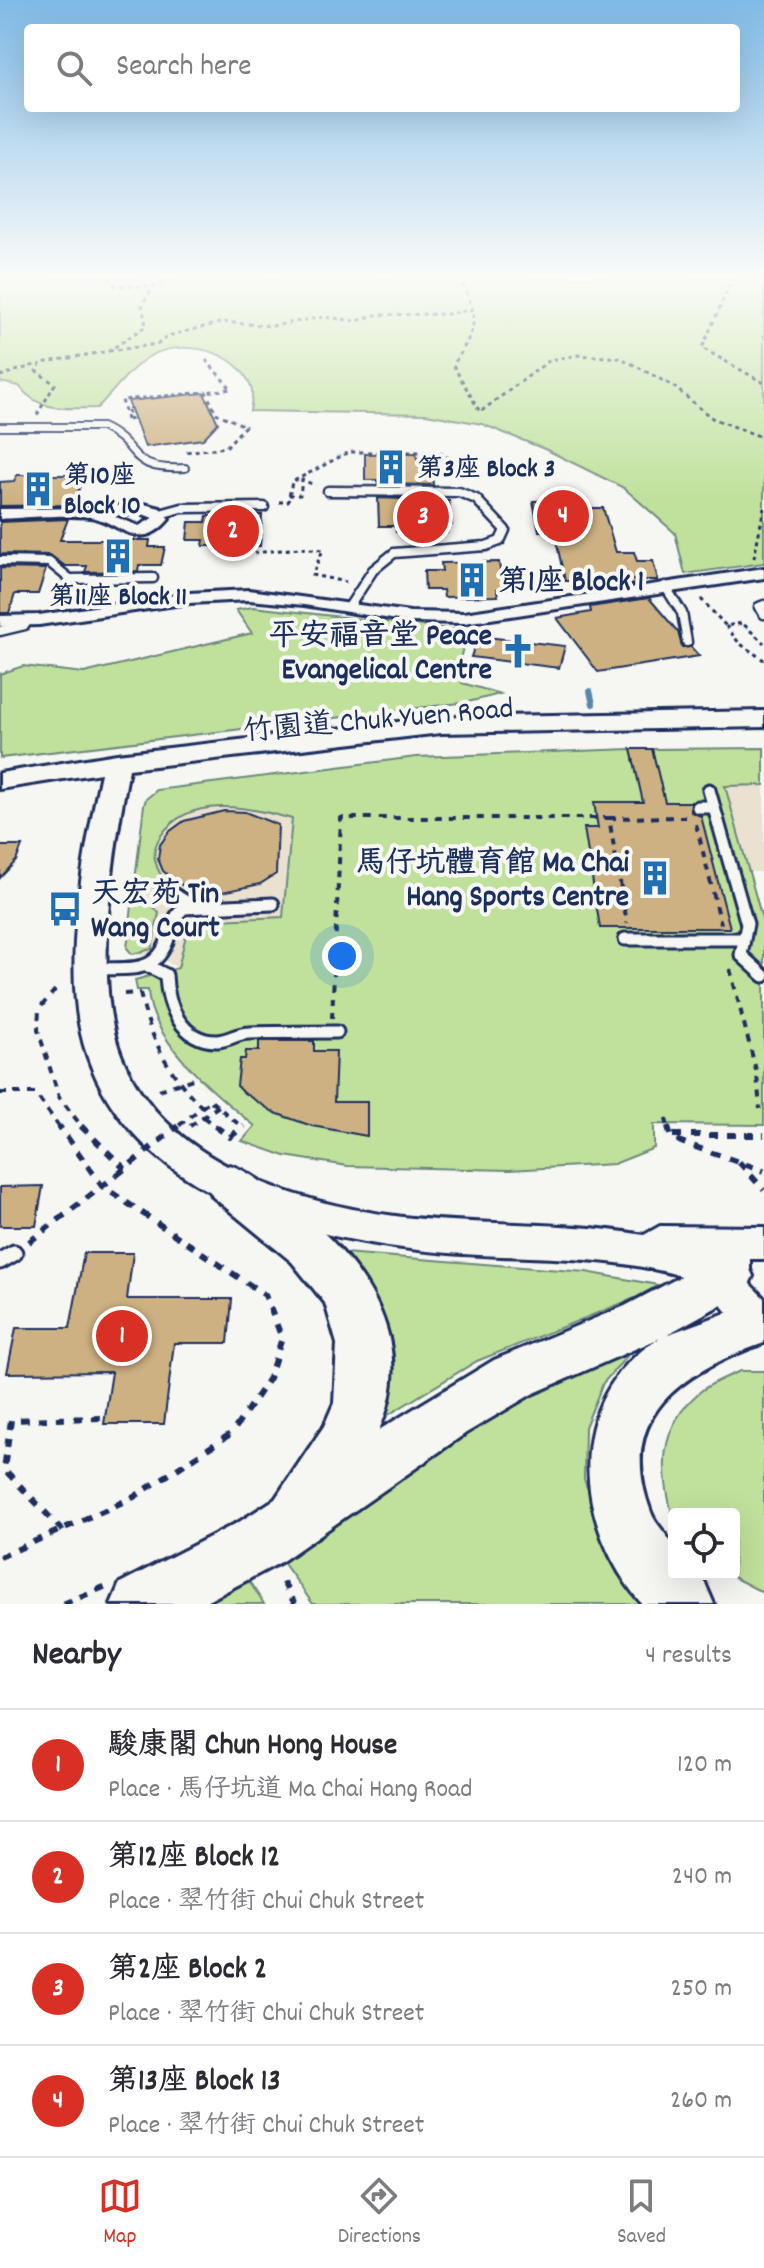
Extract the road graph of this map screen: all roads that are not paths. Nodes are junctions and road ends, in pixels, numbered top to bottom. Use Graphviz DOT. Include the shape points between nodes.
graph roads {
  1 [pos="0,427"];
  2 [pos="185,468"];
  3 [pos="328,489"];
  4 [pos="264,507"];
  5 [pos="0,514"];
  6 [pos="160,514"];
  7 [pos="0,561"];
  8 [pos="764,573"];
  9 [pos="153,578"];
  10 [pos="665,586"];
  11 [pos="764,605"];
  12 [pos="349,607"];
  13 [pos="764,614"];
  14 [pos="0,621"];
  15 [pos="27,621"];
  16 [pos="0,631"];
  17 [pos="687,642"];
  18 [pos="764,719"];
  19 [pos="764,736"];
  20 [pos="115,772"];
  21 [pos="0,784"];
  22 [pos="709,790"];
  23 [pos="698,807"];
  24 [pos="714,807"];
  25 [pos="162,887"];
  26 [pos="273,904"];
  27 [pos="191,905"];
  28 [pos="625,939"];
  29 [pos="741,939"];
  30 [pos="148,966"];
  31 [pos="92,969"];
  32 [pos="764,976"];
  33 [pos="334,1032"];
  34 [pos="230,1184"];
  35 [pos="14,1253"];
  36 [pos="747,1254"];
  37 [pos="0,1261"];
  38 [pos="764,1320"];
  39 [pos="283,1555"];
  40 [pos="141,1604"];
  41 [pos="684,1604"];
  1 -- 2 [label="lane" via="102,427 152,469"];
  3 -- 12 [label="lane" via="459,492 480,503 505,530 500,541 483,548 388,557"];
  4 -- 6 [label="lane" via="182,508"];
  5 -- 6 [label="street" via="99,513 121,528 135,530 156,525"];
  7 -- 9 [label="lane" via="38,558 70,579"];
  8 -- 10 [label="street"];
  10 -- 12 [label="street" via="464,618 419,618"];
  10 -- 17 [label="lane" via="682,613"];
  11 -- 13 [label="lane" via="759,607"];
  12 -- 15 [label="street" via="231,595"];
  14 -- 15 [label="street"];
  15 -- 16 [label="lane"];
  18 -- 20 [label="main road, 竹園道 Chuk Yuen Road" via="441,725"];
  19 -- 20 [label="main road, 竹園道 Chuk Yuen Road" via="458,740"];
  20 -- 21 [label="main road, 竹園道 Chuk Yuen Road"];
  20 -- 31 [label="main road"];
  22 -- 24 [label="lane"];
  23 -- 24 [label="lane"];
  24 -- 29 [label="lane" via="747,924"];
  25 -- 27 [label="lane"];
  26 -- 27 [label="lane"];
  27 -- 30 [label="lane" via="175,916 162,957"];
  28 -- 29 [label="lane"];
  29 -- 32 [label="lane" via="741,955"];
  30 -- 31 [label="lane"];
  30 -- 33 [label="lane" via="166,975 174,1012 194,1035 218,1041 244,1033"];
  31 -- 34 [label="main road" via="95,1022 120,1091 169,1144"];
  34 -- 36 [label="main road" via="292,1209 364,1228 681,1259"];
  34 -- 39 [label="highway" via="332,1272 355,1310 361,1332 364,1380 355,1421"];
  35 -- 37 [label="lane"];
  36 -- 38 [label="main road" via="734,1295"];
  36 -- 39 [label="highway" via="643,1322 513,1377 447,1415"];
  38 -- 41 [label="highway" via="673,1357 644,1382 618,1427 613,1462 623,1521 645,1561"];
  39 -- 40 [label="highway"];
}
